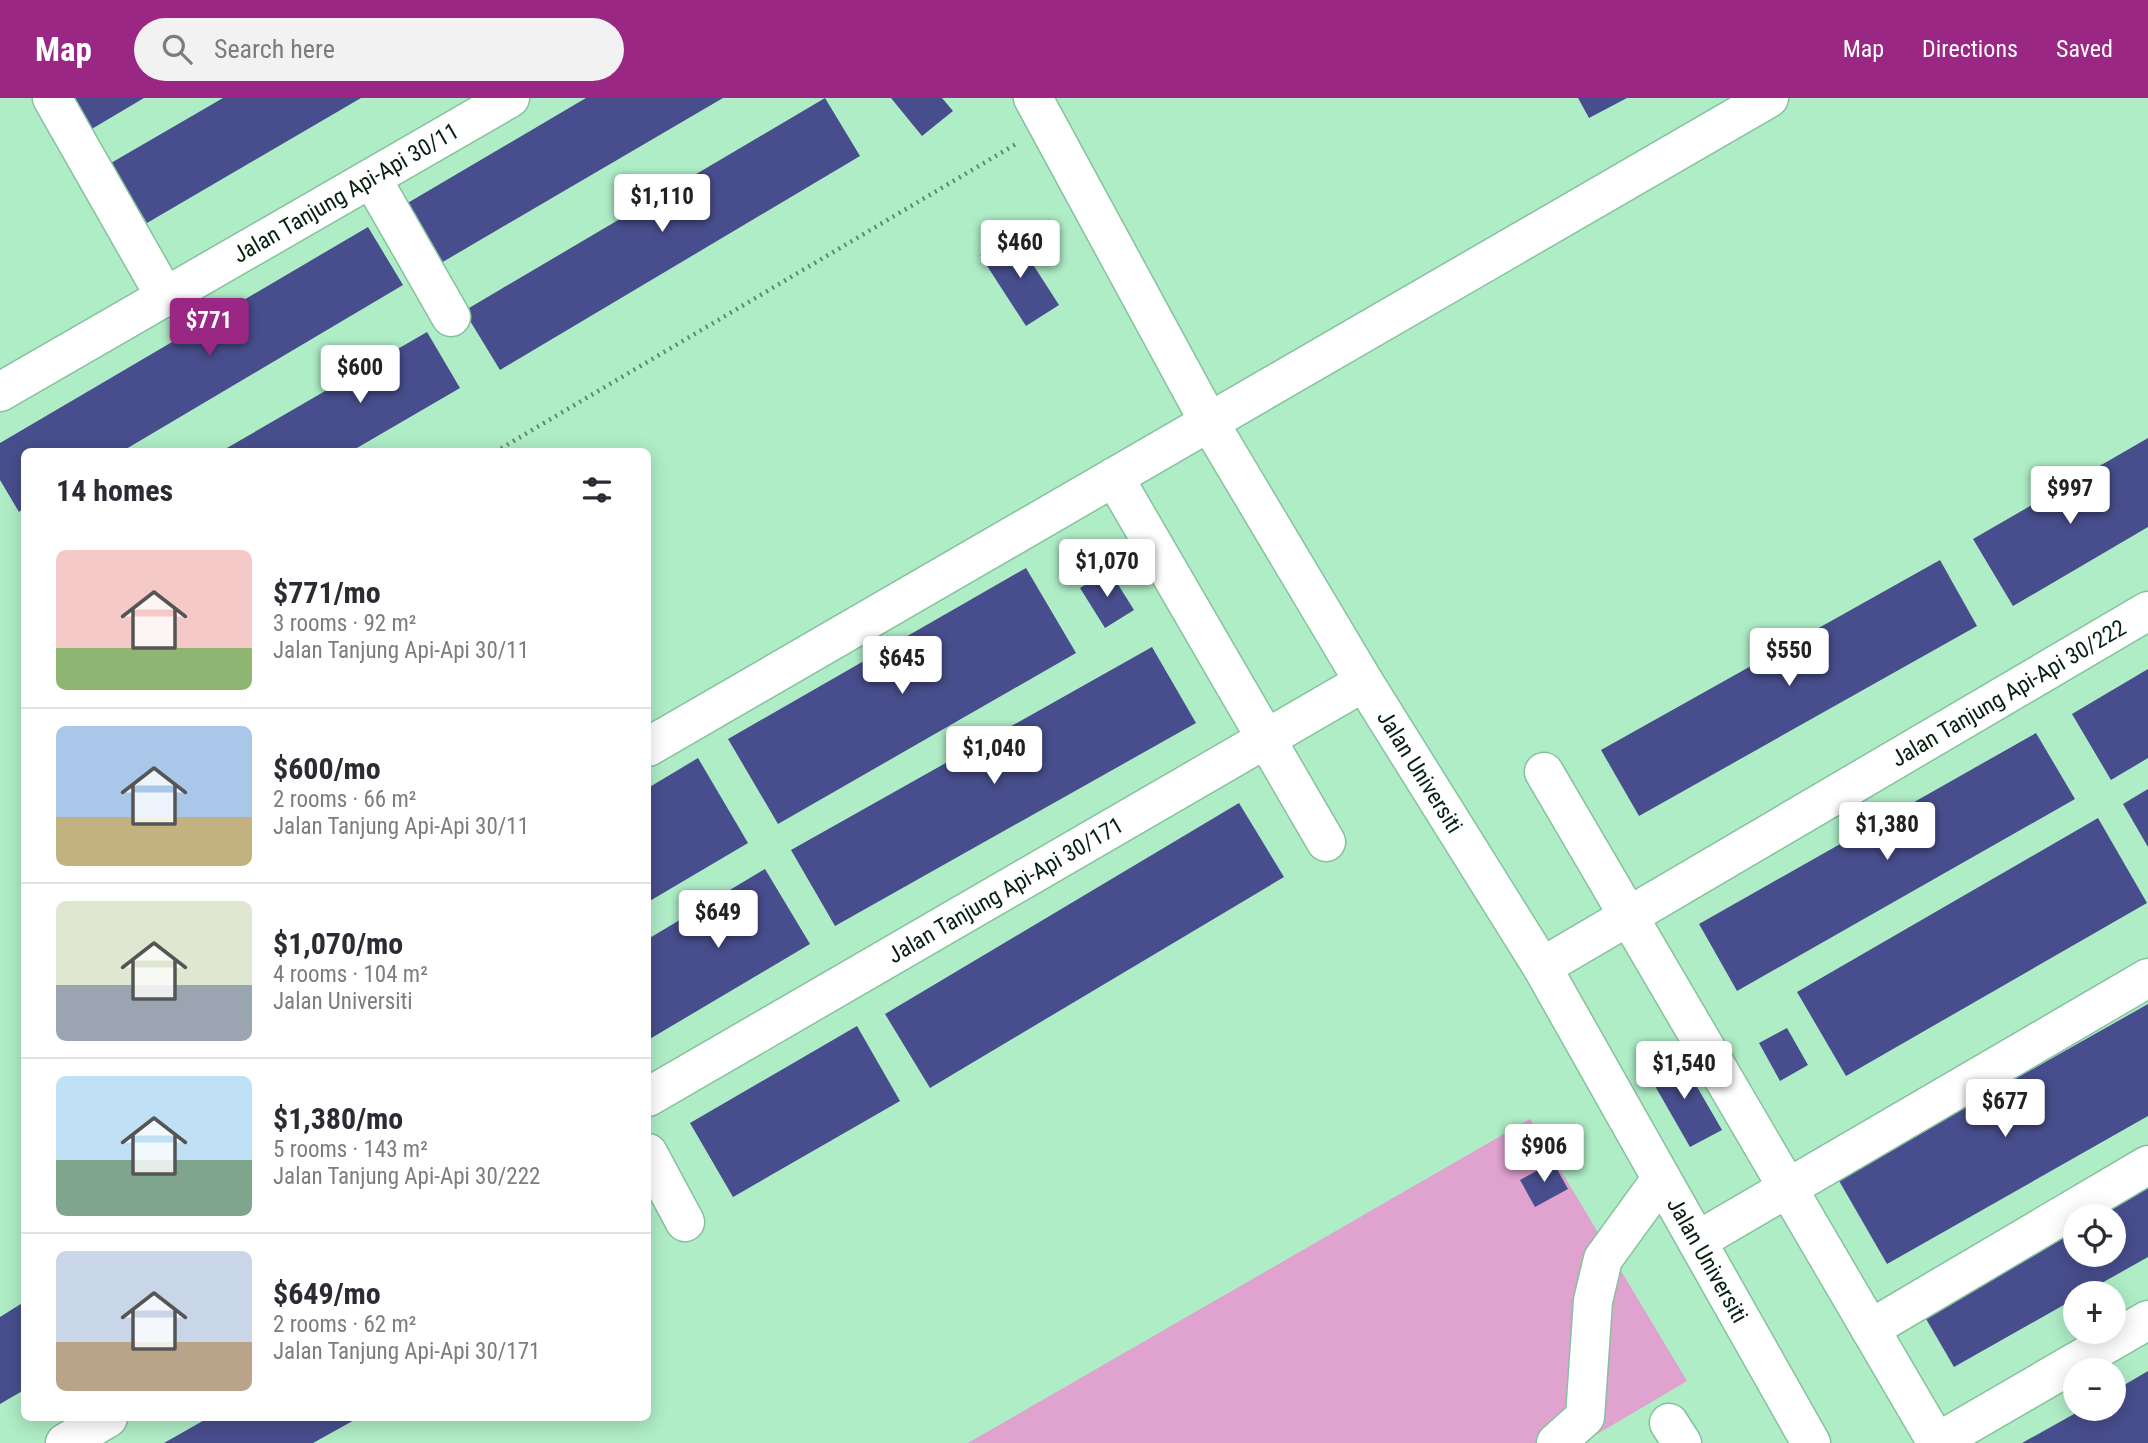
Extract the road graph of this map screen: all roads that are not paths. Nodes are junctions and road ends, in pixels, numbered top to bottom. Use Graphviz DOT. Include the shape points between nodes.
graph roads {
  1 [pos="52,98"];
  2 [pos="510,98"];
  3 [pos="1769,98"];
  4 [pos="472,108"];
  5 [pos="1040,112"];
  6 [pos="372,179"];
  7 [pos="166,298"];
  8 [pos="451,317"];
  9 [pos="0,392"];
  10 [pos="1209,422"];
  11 [pos="1114,477"];
  12 [pos="2148,611"];
  13 [pos="1364,682"];
  14 [pos="1266,738"];
  15 [pos="651,745"];
  16 [pos="1544,772"];
  17 [pos="1326,842"];
  18 [pos="1629,918"];
  19 [pos="1542,967"];
  20 [pos="2148,978"];
  21 [pos="651,1095"];
  22 [pos="651,1159"];
  23 [pos="2148,1165"];
  24 [pos="1661,1179"];
  25 [pos="1787,1188"];
  26 [pos="685,1222"];
  27 [pos="1697,1241"];
  28 [pos="2148,1321"];
  29 [pos="1870,1329"];
  30 [pos="103,1421"];
  31 [pos="65,1443"];
  32 [pos="1556,1443"];
  33 [pos="1811,1443"];
  34 [pos="1936,1443"];
  1 -- 7 [label="street"];
  2 -- 4 [label="street, Jalan Tanjung Api-Api 30/11"];
  3 -- 10 [label="street"];
  4 -- 6 [label="street, Jalan Tanjung Api-Api 30/11"];
  5 -- 10 [label="street, Jalan Universiti"];
  6 -- 7 [label="street, Jalan Tanjung Api-Api 30/11"];
  6 -- 8 [label="street"];
  7 -- 9 [label="street, Jalan Tanjung Api-Api 30/11"];
  10 -- 11 [label="street"];
  10 -- 13 [label="street, Jalan Universiti"];
  11 -- 14 [label="street"];
  11 -- 15 [label="street"];
  12 -- 18 [label="street, Jalan Tanjung Api-Api 30/222"];
  13 -- 14 [label="street, Jalan Tanjung Api-Api 30/171"];
  13 -- 19 [label="street, Jalan Universiti"];
  14 -- 17 [label="street"];
  14 -- 21 [label="street, Jalan Tanjung Api-Api 30/171"];
  16 -- 18 [label="street"];
  18 -- 19 [label="street, Jalan Tanjung Api-Api 30/222"];
  18 -- 25 [label="street"];
  19 -- 24 [label="street, Jalan Universiti"];
  20 -- 25 [label="street"];
  22 -- 26 [label="street"];
  23 -- 29 [label="street"];
  24 -- 27 [label="street, Jalan Universiti"];
  24 -- 32 [label="street" via="1603,1259 1593,1301 1585,1417"];
  25 -- 27 [label="street"];
  25 -- 29 [label="street"];
  27 -- 33 [label="street, Jalan Universiti"];
  28 -- 34 [label="street"];
  29 -- 34 [label="street"];
  30 -- 31 [label="street"];
}
